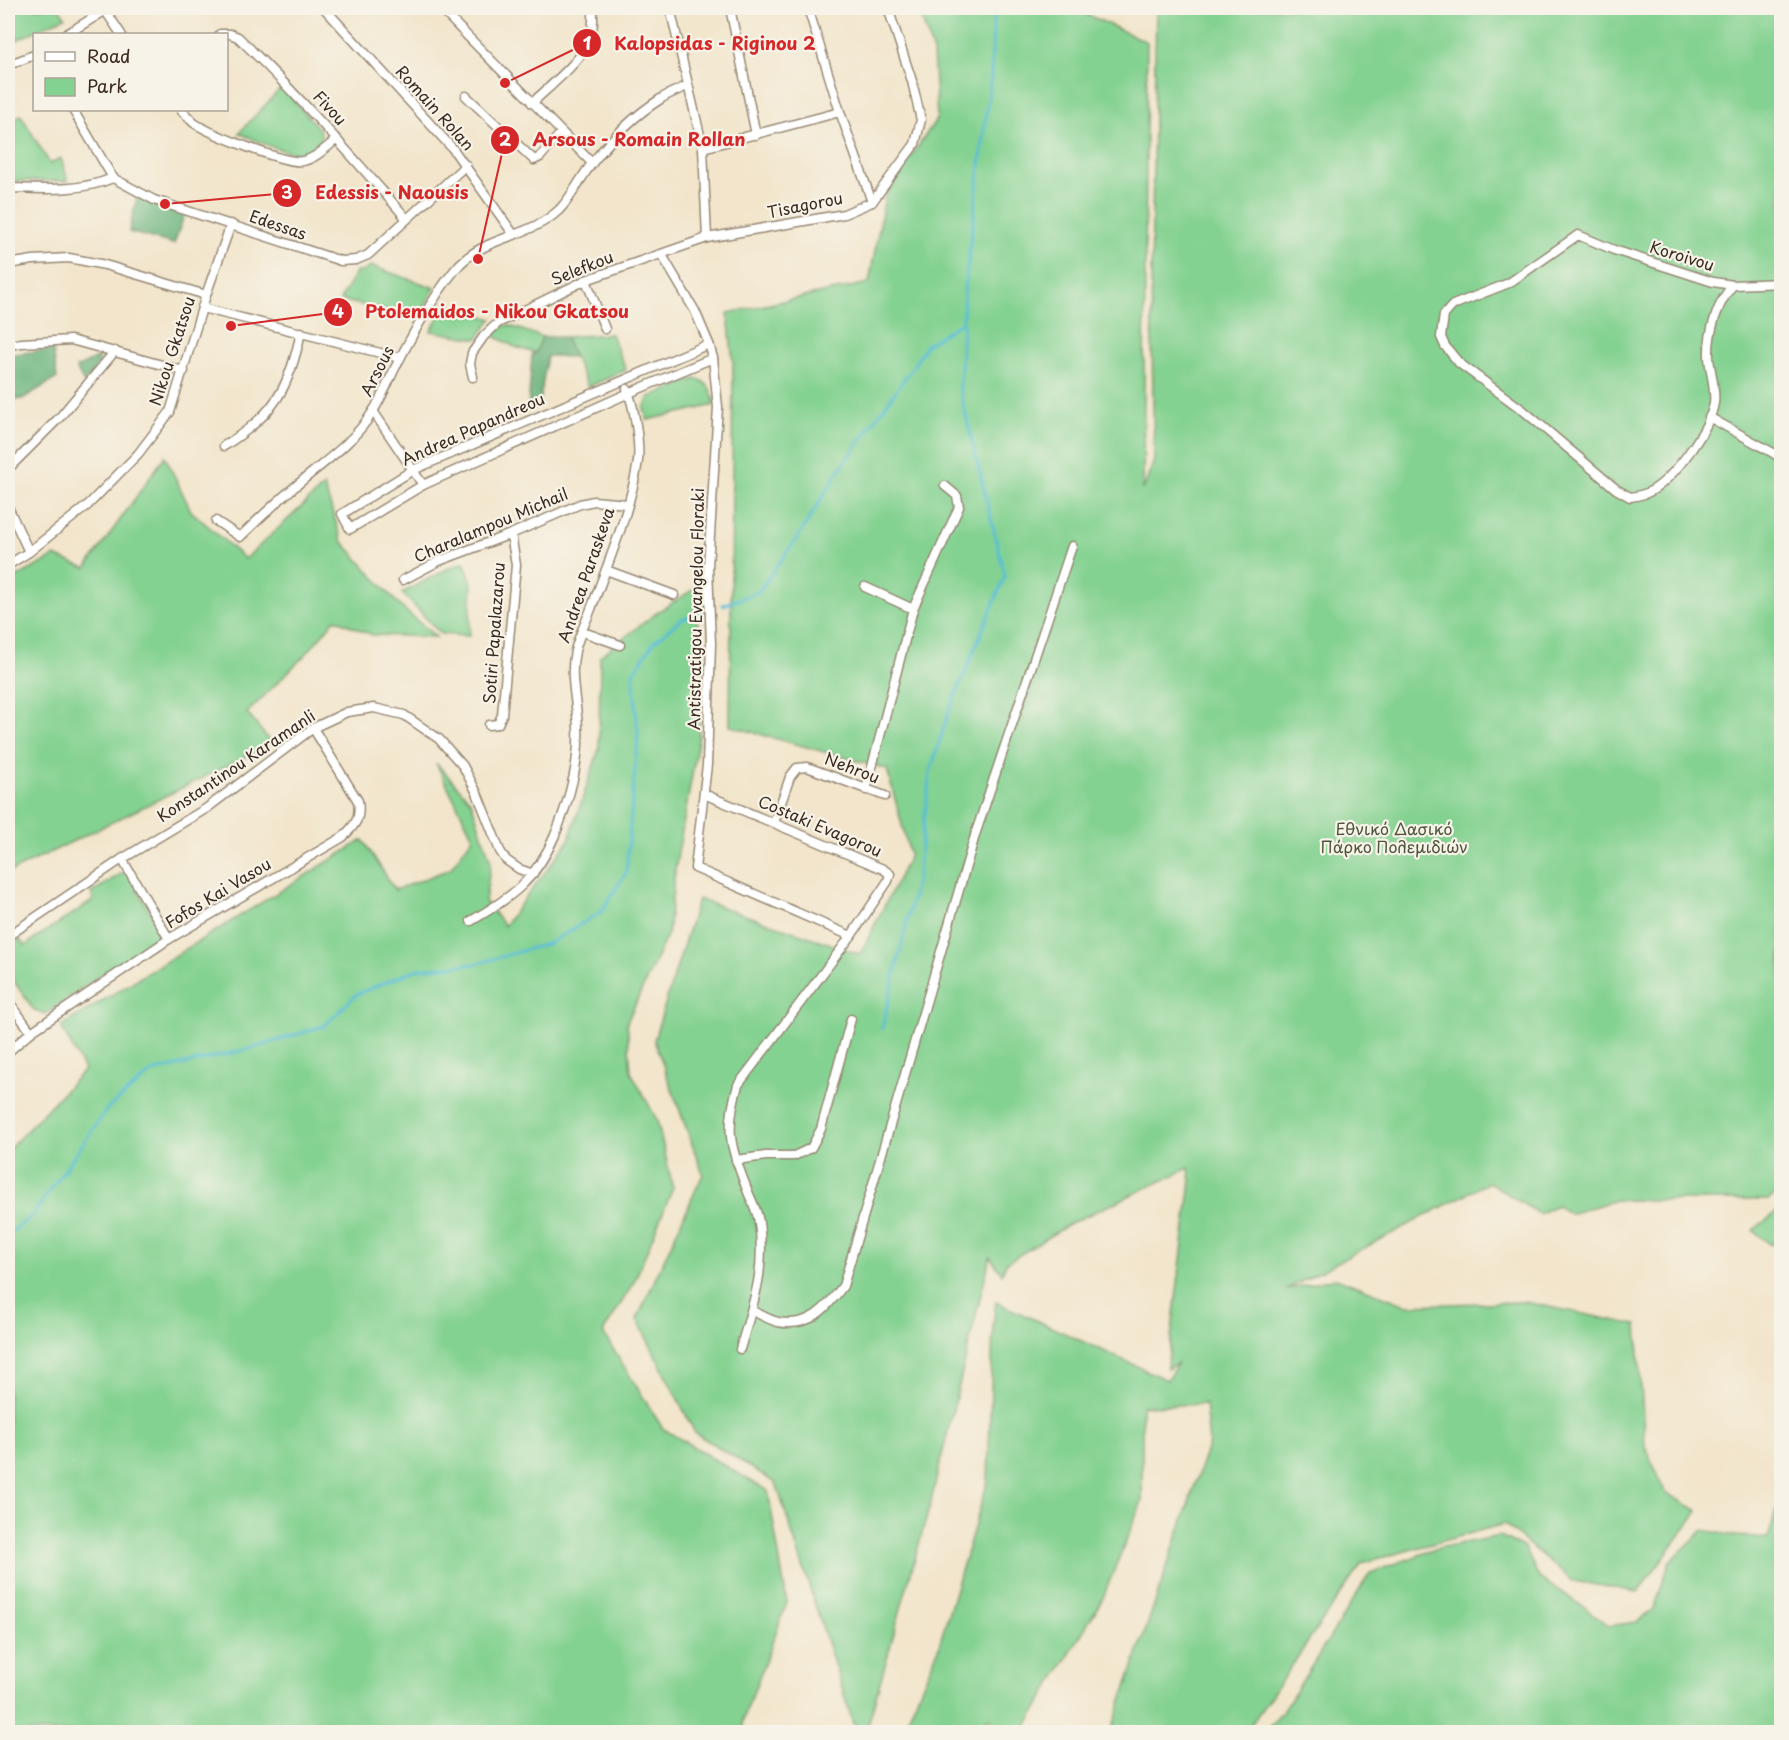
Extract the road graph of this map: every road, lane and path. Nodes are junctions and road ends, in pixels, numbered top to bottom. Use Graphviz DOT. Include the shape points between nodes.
graph roads {
  1 [pos="324,8"];
  2 [pos="440,8"];
  3 [pos="593,8"];
  4 [pos="670,8"];
  5 [pos="730,8"];
  6 [pos="808,8"];
  7 [pos="888,8"];
  8 [pos="107,9"];
  9 [pos="69,33"];
  10 [pos="120,33"];
  11 [pos="228,34"];
  12 [pos="33,55"];
  13 [pos="8,65"];
  14 [pos="687,86"];
  15 [pos="466,96"];
  16 [pos="532,104"];
  17 [pos="74,111"];
  18 [pos="182,111"];
  19 [pos="840,112"];
  20 [pos="561,133"];
  21 [pos="756,135"];
  22 [pos="337,139"];
  23 [pos="703,148"];
  24 [pos="592,163"];
  25 [pos="466,165"];
  26 [pos="113,178"];
  27 [pos="8,188"];
  28 [pos="872,202"];
  29 [pos="406,219"];
  30 [pos="231,224"];
  31 [pos="514,235"];
  32 [pos="707,238"];
  33 [pos="662,255"];
  34 [pos="8,264"];
  35 [pos="586,279"];
  36 [pos="1782,283"];
  37 [pos="1733,285"];
  38 [pos="206,295"];
  39 [pos="202,308"];
  40 [pos="605,329"];
  41 [pos="301,332"];
  42 [pos="709,344"];
  43 [pos="8,345"];
  44 [pos="115,351"];
  45 [pos="400,358"];
  46 [pos="713,358"];
  47 [pos="184,371"];
  48 [pos="472,377"];
  49 [pos="624,381"];
  50 [pos="629,393"];
  51 [pos="373,411"];
  52 [pos="1709,417"];
  53 [pos="225,446"];
  54 [pos="1782,460"];
  55 [pos="8,469"];
  56 [pos="413,470"];
  57 [pos="423,485"];
  58 [pos="945,486"];
  59 [pos="627,504"];
  60 [pos="8,507"];
  61 [pos="216,521"];
  62 [pos="511,534"];
  63 [pos="1072,546"];
  64 [pos="29,552"];
  65 [pos="8,565"];
  66 [pos="606,570"];
  67 [pos="403,580"];
  68 [pos="865,587"];
  69 [pos="674,595"];
  70 [pos="913,609"];
  71 [pos="583,632"];
  72 [pos="620,645"];
  73 [pos="489,725"];
  74 [pos="314,728"];
  75 [pos="866,790"];
  76 [pos="704,794"];
  77 [pos="885,796"];
  78 [pos="774,823"];
  79 [pos="122,859"];
  80 [pos="533,874"];
  81 [pos="471,921"];
  82 [pos="8,936"];
  83 [pos="851,936"];
  84 [pos="169,939"];
  85 [pos="8,1000"];
  86 [pos="851,1019"];
  87 [pos="31,1032"];
  88 [pos="8,1052"];
  89 [pos="736,1160"];
  90 [pos="752,1311"];
  91 [pos="740,1350"];
  1 -- 25 [label="street, Romain Rolan"];
  2 -- 16 [label="street"];
  3 -- 16 [label="street" via="593,27 586,48"];
  4 -- 14 [label="street"];
  5 -- 21 [label="street"];
  6 -- 19 [label="street"];
  7 -- 28 [label="street" via="921,120 915,144"];
  8 -- 9 [label="street"];
  8 -- 10 [label="street"];
  11 -- 22 [label="street, Fivou" via="238,37"];
  12 -- 13 [label="street"];
  14 -- 23 [label="street"];
  14 -- 24 [label="street, Arsous" via="659,100"];
  15 -- 20 [label="street" via="534,160"];
  16 -- 20 [label="street"];
  17 -- 26 [label="street"];
  18 -- 22 [label="street" via="194,123 288,161 314,157"];
  19 -- 21 [label="street"];
  19 -- 28 [label="street"];
  20 -- 24 [label="street"];
  21 -- 23 [label="street"];
  22 -- 29 [label="street, Fivou"];
  23 -- 32 [label="street"];
  24 -- 31 [label="street, Arsous" via="558,211 533,229"];
  25 -- 29 [label="street"];
  25 -- 31 [label="street, Romain Rolan"];
  26 -- 27 [label="street" via="84,187"];
  26 -- 30 [label="street, Edessas" via="154,200"];
  28 -- 32 [label="street, Tisagorou" via="843,214"];
  29 -- 30 [label="street, Edessas" via="368,255 341,261"];
  30 -- 38 [label="street, Nikou Gkatsou"];
  31 -- 45 [label="street, Arsous" via="477,249 447,278"];
  32 -- 33 [label="street, Selefkou"];
  33 -- 35 [label="street, Selefkou"];
  33 -- 42 [label="street, Antistratigou Evangelou Floraki"];
  34 -- 38 [label="street" via="69,258"];
  35 -- 40 [label="street"];
  35 -- 48 [label="street, Selefkou" via="498,323 472,353"];
  36 -- 37 [label="street, Koroivou"];
  37 -- 52 [label="street" via="1717,311 1710,340 1714,396"];
  37 -- 52 [label="street, Koroivou" via="1696,278 1578,235 1509,283 1453,304 1444,315 1441,337 1459,363 1630,497 1644,495 1665,481 1694,447"];
  38 -- 39 [label="street, Nikou Gkatsou"];
  39 -- 41 [label="street"];
  39 -- 47 [label="street, Nikou Gkatsou"];
  41 -- 45 [label="street"];
  41 -- 53 [label="street" via="294,366 273,406"];
  42 -- 46 [label="street, Antistratigou Evangelou Floraki"];
  42 -- 49 [label="street, Andrea Papandreou"];
  43 -- 44 [label="street" via="71,340"];
  44 -- 47 [label="street"];
  44 -- 55 [label="street" via="60,417"];
  45 -- 51 [label="street, Arsous"];
  46 -- 50 [label="street, Andrea Papandreou"];
  46 -- 76 [label="street, Antistratigou Evangelou Floraki" via="718,408 708,567 711,644"];
  47 -- 64 [label="street, Nikou Gkatsou" via="170,412 138,454 88,505"];
  49 -- 50 [label="street, Andrea Paraskeva"];
  49 -- 56 [label="street, Andrea Papandreou"];
  50 -- 57 [label="street, Andrea Papandreou"];
  50 -- 59 [label="street, Andrea Paraskeva" via="638,459"];
  51 -- 56 [label="street"];
  51 -- 61 [label="street, Arsous" via="341,449 240,537"];
  52 -- 54 [label="street"];
  56 -- 57 [label="street"];
  56 -- 57 [label="street, Andrea Papandreou" via="342,514 350,529"];
  58 -- 70 [label="street" via="957,496 959,507"];
  59 -- 62 [label="street, Charalampou Michail" via="580,504"];
  59 -- 66 [label="street, Andrea Paraskeva"];
  60 -- 64 [label="street"];
  62 -- 67 [label="street, Charalampou Michail" via="439,561"];
  62 -- 73 [label="street, Sotiri Papalazarou" via="516,565 502,715 498,724"];
  63 -- 90 [label="street" via="976,832 843,1287 825,1310 804,1321 778,1322"];
  64 -- 65 [label="street, Nikou Gkatsou"];
  66 -- 69 [label="street"];
  66 -- 71 [label="street, Andrea Paraskeva"];
  68 -- 70 [label="street"];
  70 -- 75 [label="street"];
  71 -- 72 [label="street"];
  71 -- 80 [label="street, Andrea Paraskeva" via="575,648 572,670 578,730 575,771 555,835"];
  74 -- 79 [label="street, Konstantinou Karamanli" via="207,808"];
  74 -- 80 [label="street, Konstantinou Karamanli" via="347,712 375,708 404,715 439,739 463,766 500,852 519,869"];
  74 -- 84 [label="street, Fofos Kai Vasou" via="357,801 360,814 355,825 343,837"];
  75 -- 77 [label="street, Nehrou"];
  75 -- 78 [label="street, Nehrou" via="807,767 796,768"];
  76 -- 78 [label="street, Costaki Evagorou"];
  76 -- 83 [label="street, Antistratigou Evangelou Floraki" via="695,868"];
  78 -- 83 [label="street, Costaki Evagorou" via="890,874"];
  79 -- 82 [label="street, Konstantinou Karamanli"];
  79 -- 84 [label="street"];
  80 -- 81 [label="street, Andrea Paraskeva" via="508,899"];
  83 -- 89 [label="street" via="738,1085 729,1134"];
  84 -- 87 [label="street, Fofos Kai Vasou"];
  85 -- 87 [label="street"];
  86 -- 89 [label="street" via="821,1129 811,1148 794,1156"];
  87 -- 88 [label="street, Fofos Kai Vasou"];
  89 -- 90 [label="street" via="759,1219 762,1254"];
  90 -- 91 [label="street"];
}
